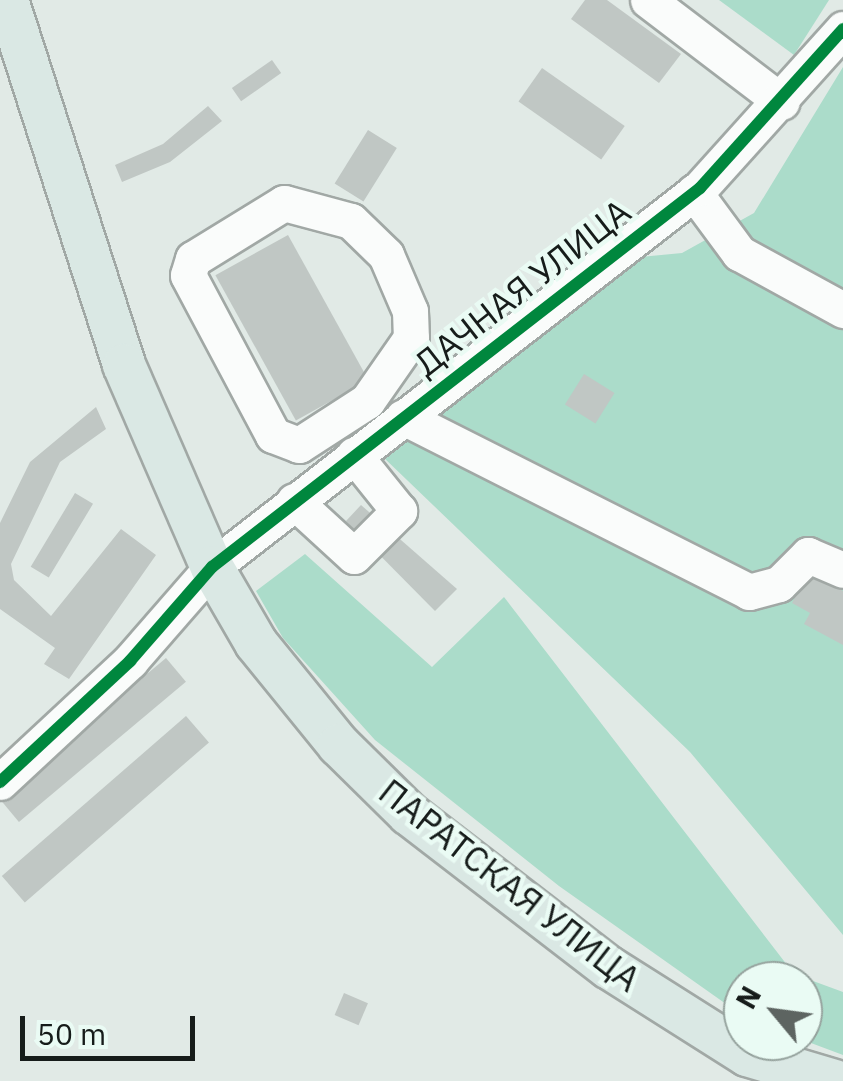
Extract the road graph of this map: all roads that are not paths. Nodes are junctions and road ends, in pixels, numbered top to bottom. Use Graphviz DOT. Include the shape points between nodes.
graph roads {
  1 [pos="7,0"];
  2 [pos="666,6"];
  3 [pos="843,29"];
  4 [pos="782,102"];
  5 [pos="694,192"];
  6 [pos="843,310"];
  7 [pos="403,417"];
  8 [pos="316,440"];
  9 [pos="343,463"];
  10 [pos="294,501"];
  11 [pos="212,567"];
  12 [pos="843,570"];
  13 [pos="0,782"];
  14 [pos="835,1081"];
  1 -- 11 [label="main road, ПАРАТСКАЯ УЛИЦА" via="124,365"];
  2 -- 4 [label="street"];
  3 -- 4 [label="street, ДАЧНАЯ УЛИЦА"];
  4 -- 5 [label="street, ДАЧНАЯ УЛИЦА"];
  5 -- 6 [label="street" via="739,252"];
  5 -- 7 [label="street, ДАЧНАЯ УЛИЦА"];
  7 -- 9 [label="street, ДАЧНАЯ УЛИЦА"];
  7 -- 12 [label="street" via="749,592 779,584 808,556"];
  8 -- 8 [label="street" via="367,401 396,366 411,338 410,311 386,254 351,221 284,204 193,259 188,275 274,436 299,446"];
  8 -- 9 [label="street"];
  9 -- 10 [label="street, ДАЧНАЯ УЛИЦА"];
  9 -- 10 [label="street" via="400,510 354,556"];
  10 -- 11 [label="street, ДАЧНАЯ УЛИЦА"];
  11 -- 13 [label="street, ДАЧНАЯ УЛИЦА" via="130,661"];
  11 -- 14 [label="main road, ПАРАТСКАЯ УЛИЦА" via="256,644 409,814 682,1016 747,1055"];
}
